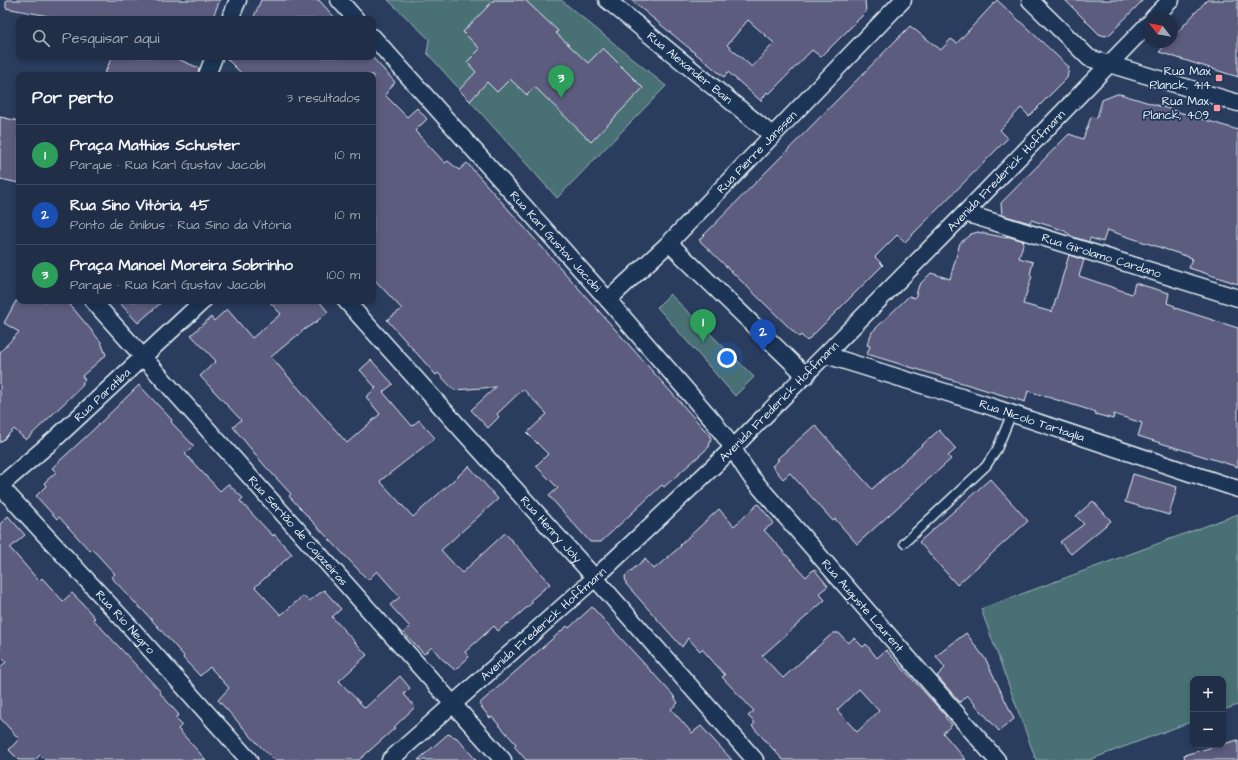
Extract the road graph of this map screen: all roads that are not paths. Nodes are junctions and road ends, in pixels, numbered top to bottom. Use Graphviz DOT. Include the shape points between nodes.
graph roads {
  1 [pos="238,0"];
  2 [pos="340,0"];
  3 [pos="607,0"];
  4 [pos="1030,0"];
  5 [pos="1171,0"];
  6 [pos="899,1"];
  7 [pos="1159,12"];
  8 [pos="231,16"];
  9 [pos="353,16"];
  10 [pos="1142,30"];
  11 [pos="376,40"];
  12 [pos="213,60"];
  13 [pos="1109,63"];
  14 [pos="208,72"];
  15 [pos="1238,103"];
  16 [pos="772,135"];
  17 [pos="965,213"];
  18 [pos="669,243"];
  19 [pos="1238,298"];
  20 [pos="608,300"];
  21 [pos="96,304"];
  22 [pos="200,304"];
  23 [pos="349,304"];
  24 [pos="826,355"];
  25 [pos="143,357"];
  26 [pos="806,376"];
  27 [pos="1012,413"];
  28 [pos="733,448"];
  29 [pos="0,486"];
  30 [pos="1238,489"];
  31 [pos="904,543"];
  32 [pos="595,578"];
  33 [pos="453,704"];
  34 [pos="249,760"];
  35 [pos="390,760"];
  36 [pos="503,760"];
  37 [pos="755,760"];
  38 [pos="998,760"];
  1 -- 8 [label="street"];
  2 -- 9 [label="street"];
  3 -- 16 [label="street, Rua Alexander Bain"];
  4 -- 13 [label="street" via="1089,58"];
  5 -- 7 [label="street"];
  6 -- 16 [label="street, Rua Pierre Janssen"];
  10 -- 13 [label="street, Avenida Frederick Hoffmann"];
  11 -- 20 [label="street, Rua Karl Gustav Jacobi"];
  12 -- 14 [label="street"];
  13 -- 15 [label="street"];
  13 -- 17 [label="street, Avenida Frederick Hoffmann"];
  16 -- 18 [label="street, Rua Pierre Janssen"];
  17 -- 19 [label="street, Rua Girolamo Cardano"];
  17 -- 24 [label="street, Avenida Frederick Hoffmann"];
  18 -- 20 [label="street, Rua Pierre Janssen"];
  18 -- 26 [label="street"];
  20 -- 28 [label="street, Rua Karl Gustav Jacobi" via="714,422"];
  21 -- 25 [label="street, Rua Sertão de Cajazeiras"];
  22 -- 25 [label="street, Rua Paratiba"];
  23 -- 32 [label="street, Rua Henry Joly"];
  24 -- 26 [label="street, Avenida Frederick Hoffmann"];
  24 -- 27 [label="street, Rua Nicolo Tartaglia"];
  25 -- 29 [label="street, Rua Paratiba"];
  25 -- 33 [label="street, Rua Sertão de Cajazeiras"];
  26 -- 28 [label="street, Avenida Frederick Hoffmann"];
  27 -- 30 [label="street, Rua Nicolo Tartaglia"];
  27 -- 31 [label="lane" via="997,449 986,466"];
  28 -- 32 [label="street, Avenida Frederick Hoffmann"];
  28 -- 38 [label="street, Rua Auguste Laurent" via="751,477"];
  29 -- 34 [label="street, Rua Rio Negro"];
  32 -- 33 [label="street, Avenida Frederick Hoffmann"];
  32 -- 37 [label="street, Rua Henry Joly"];
  33 -- 35 [label="street, Avenida Frederick Hoffmann"];
  33 -- 36 [label="street, Rua Sertão de Cajazeiras"];
}
